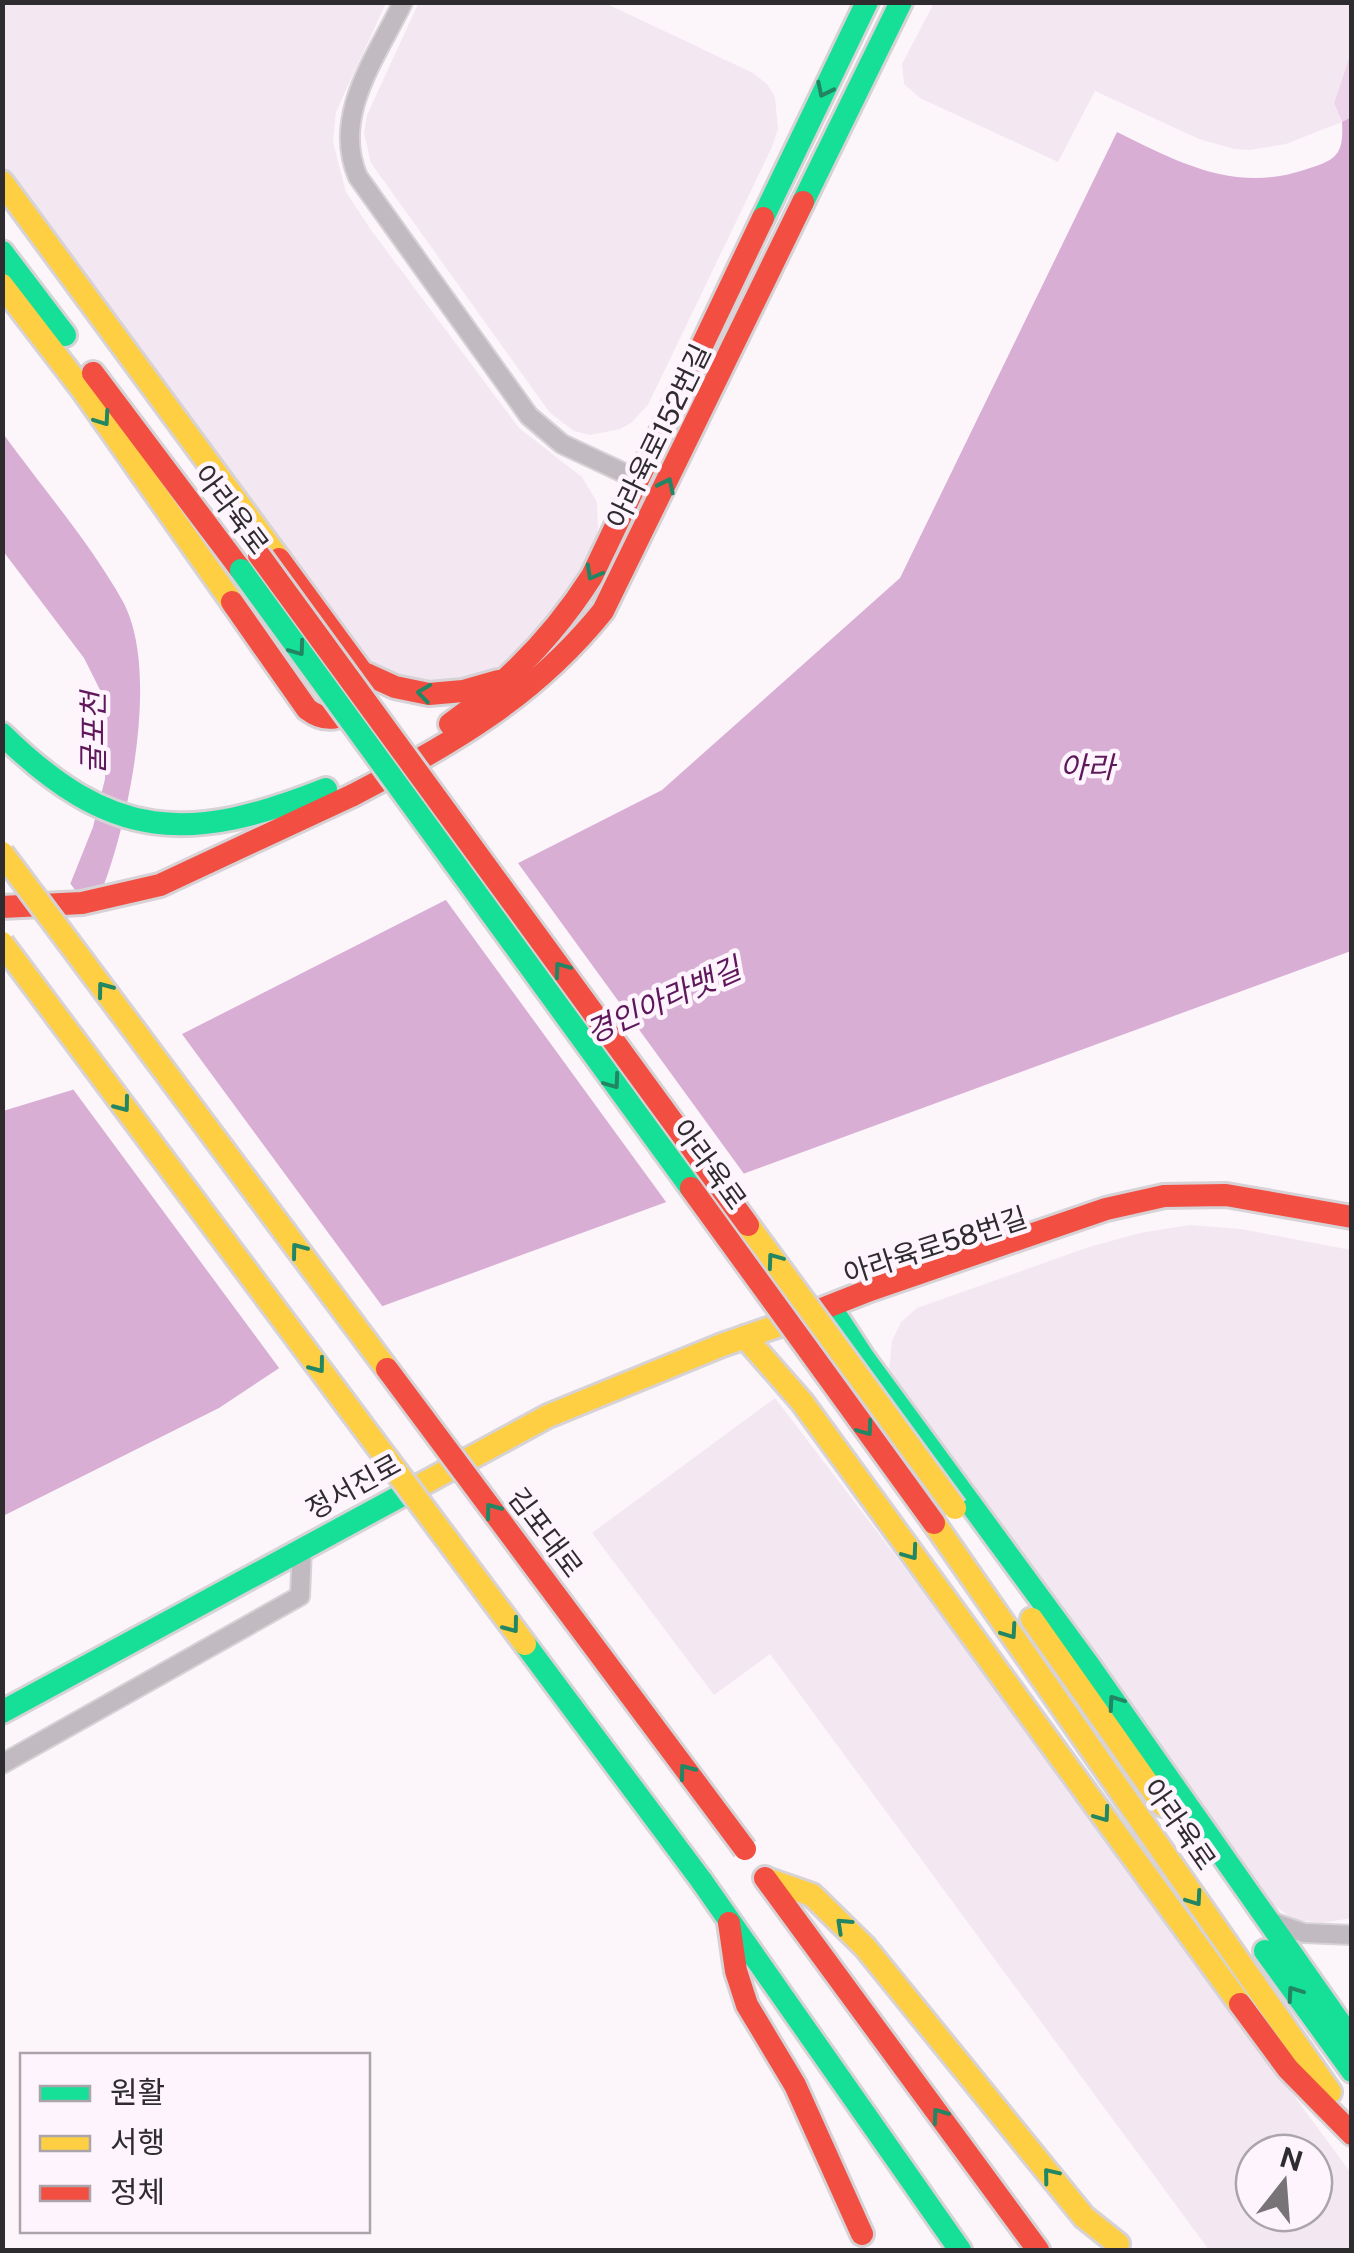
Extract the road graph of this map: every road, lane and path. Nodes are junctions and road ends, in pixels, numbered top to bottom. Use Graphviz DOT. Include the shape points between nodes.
graph roads {
  1 [pos="404,2"];
  2 [pos="866,2"];
  3 [pos="901,2"];
  4 [pos="2,182"];
  5 [pos="2,211"];
  6 [pos="2,252"];
  7 [pos="2,285"];
  8 [pos="639,480"];
  9 [pos="250,563"];
  10 [pos="352,654"];
  11 [pos="518,672"];
  12 [pos="2,734"];
  13 [pos="348,789"];
  14 [pos="2,853"];
  15 [pos="2,906"];
  16 [pos="2,942"];
  17 [pos="1352,1218"];
  18 [pos="1352,1230"];
  19 [pos="832,1308"];
  20 [pos="745,1337"];
  21 [pos="862,1357"];
  22 [pos="802,1402"];
  23 [pos="302,1548"];
  24 [pos="2,1712"];
  25 [pos="2,1764"];
  26 [pos="766,1878"];
  27 [pos="728,1915"];
  28 [pos="1264,1918"];
  29 [pos="1352,1935"];
  30 [pos="1352,2040"];
  31 [pos="1352,2072"];
  32 [pos="1352,2122"];
  33 [pos="1352,2134"];
  34 [pos="862,2234"];
  35 [pos="1118,2244"];
  36 [pos="960,2250"];
  37 [pos="1038,2250"];
  1 -- 8 [label="street" via="351,116 349,148 358,177 529,416 562,444"];
  2 -- 8 [label="main road, 아라육로152번길, one-way"];
  13 -- 3 [label="main road, 아라육로152번길, one-way" via="460,739 514,704 603,611"];
  4 -- 10 [label="main road"];
  5 -- 9 [label="main road, 아라육로"];
  6 -- 9 [label="main road, 아라육로"];
  7 -- 10 [label="main road, one-way" via="320,720 343,716 361,699 363,674"];
  8 -- 11 [label="main road, 아라육로152번길, one-way" via="581,596"];
  31 -- 9 [label="main road, 아라육로, one-way, bridge" via="955,1508"];
  9 -- 32 [label="main road, 아라육로, one-way, bridge"];
  11 -- 10 [label="main road, one-way" via="459,694 420,693 378,682"];
  11 -- 13 [label="main road, 아라육로152번길"];
  12 -- 13 [label="main road" via="52,781 151,824 233,822"];
  13 -- 15 [label="main road" via="207,866 132,894 49,908"];
  26 -- 14 [label="main road, 김포대로, one-way, bridge"];
  16 -- 27 [label="main road, one-way, bridge"];
  17 -- 19 [label="main road, 아라육로58번길" via="1226,1195 1134,1202"];
  18 -- 19 [label="main road, 아라육로58번길" via="1226,1206 1156,1210 877,1302"];
  19 -- 20 [label="main road, 정서진로"];
  19 -- 21 [label="main road"];
  20 -- 22 [label="main road"];
  20 -- 23 [label="main road, 정서진로" via="548,1416"];
  21 -- 22 [label="main road" via="815,1379"];
  28 -- 21 [label="main road, one-way"];
  22 -- 33 [label="main road, one-way" via="1288,2069"];
  23 -- 24 [label="main road, 정서진로"];
  23 -- 25 [label="street" via="300,1596"];
  35 -- 26 [label="main road, one-way" via="1084,2216 855,1937 812,1894"];
  37 -- 26 [label="main road, 김포대로, one-way"];
  27 -- 34 [label="main road" via="747,2004 795,2084"];
  27 -- 36 [label="main road"];
  28 -- 29 [label="street" via="1304,1933"];
  28 -- 30 [label="main road"];
}
